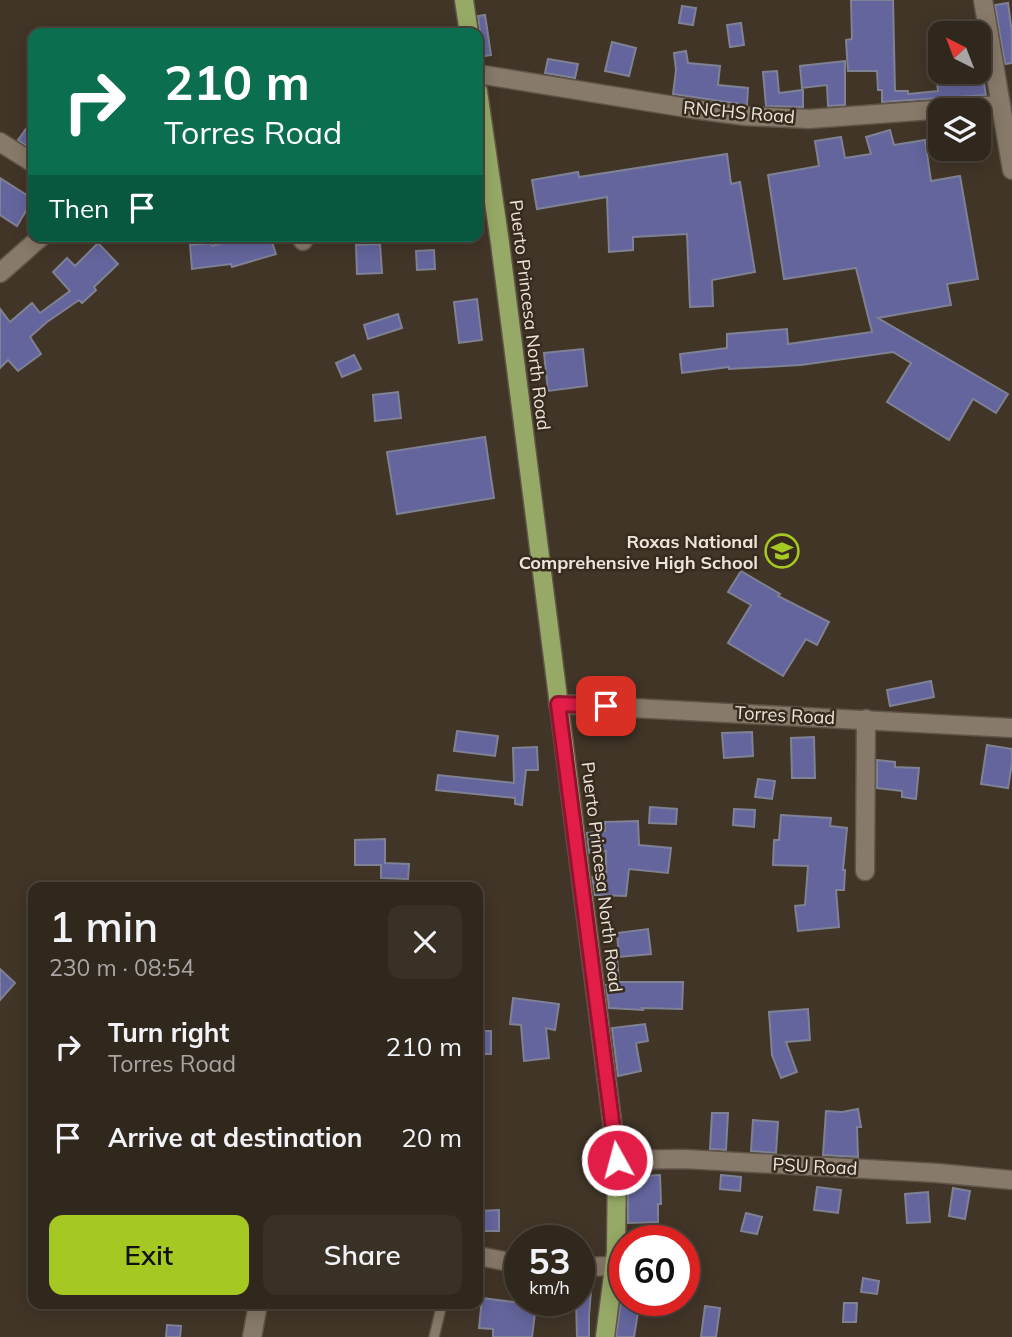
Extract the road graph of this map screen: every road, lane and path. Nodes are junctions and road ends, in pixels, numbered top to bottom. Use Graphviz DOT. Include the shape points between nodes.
graph roads {
  1 [pos="464,0"];
  2 [pos="983,0"];
  3 [pos="468,28"];
  4 [pos="483,75"];
  5 [pos="1001,105"];
  6 [pos="483,125"];
  7 [pos="0,142"];
  8 [pos="28,160"];
  9 [pos="1012,170"];
  10 [pos="35,242"];
  11 [pos="0,273"];
  12 [pos="558,704"];
  13 [pos="866,719"];
  14 [pos="1012,728"];
  15 [pos="865,871"];
  16 [pos="617,1160"];
  17 [pos="1012,1180"];
  18 [pos="616,1225"];
  19 [pos="483,1257"];
  20 [pos="504,1261"];
  21 [pos="257,1309"];
  22 [pos="441,1309"];
  23 [pos="609,1309"];
  24 [pos="252,1337"];
  25 [pos="434,1337"];
  26 [pos="605,1337"];
  1 -- 3 [label="main road"];
  2 -- 5 [label="street"];
  4 -- 5 [label="street, RNCHS Road" via="746,116 809,119"];
  5 -- 9 [label="street"];
  6 -- 12 [label="main road, Puerto Princesa North Road"];
  7 -- 8 [label="street"];
  10 -- 11 [label="street"];
  12 -- 13 [label="street, Torres Road"];
  12 -- 16 [label="main road, Puerto Princesa North Road"];
  13 -- 14 [label="street, Torres Road"];
  13 -- 15 [label="street"];
  16 -- 17 [label="street, PSU Road" via="695,1160"];
  16 -- 18 [label="main road, Puerto Princesa North Road"];
  19 -- 20 [label="street"];
  21 -- 24 [label="street"];
  22 -- 25 [label="lane"];
  23 -- 26 [label="main road, Puerto Princesa North Road"];
}
